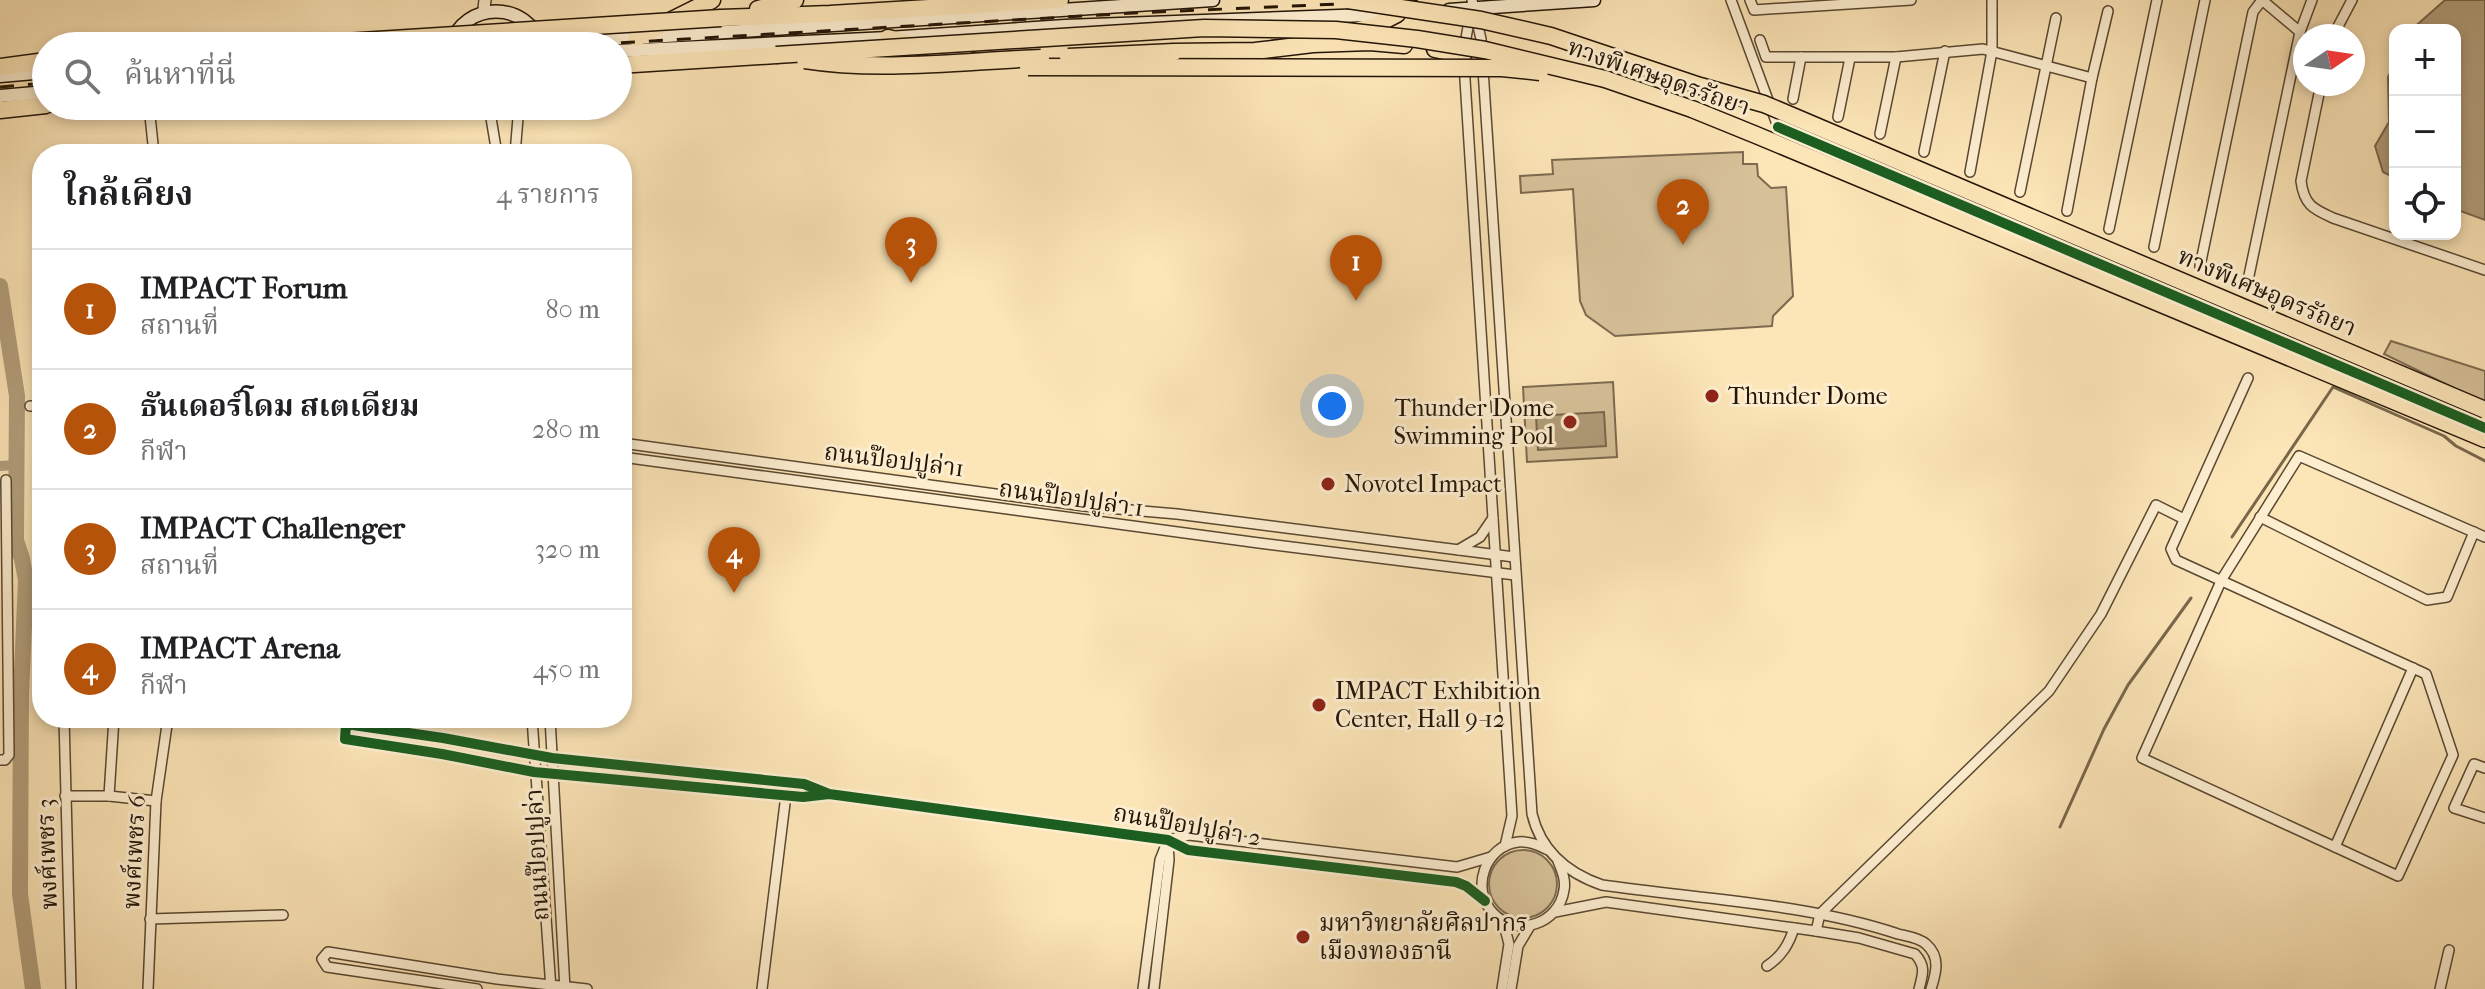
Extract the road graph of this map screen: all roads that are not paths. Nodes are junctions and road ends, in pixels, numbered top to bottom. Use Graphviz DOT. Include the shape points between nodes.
graph roads {
  1 [pos="712,0"];
  2 [pos="795,0"];
  3 [pos="1060,0"];
  4 [pos="1213,0"];
  5 [pos="1348,0"];
  6 [pos="1594,0"];
  7 [pos="1731,0"];
  8 [pos="1750,0"];
  9 [pos="1911,0"];
  10 [pos="1992,0"];
  11 [pos="2157,0"];
  12 [pos="2205,0"];
  13 [pos="2262,0"];
  14 [pos="2312,0"];
  15 [pos="2352,0"];
  16 [pos="507,4"];
  17 [pos="1472,4"];
  18 [pos="484,5"];
  19 [pos="2108,11"];
  20 [pos="1397,14"];
  21 [pos="721,18"];
  22 [pos="2056,18"];
  23 [pos="2303,24"];
  24 [pos="2339,24"];
  25 [pos="2293,26"];
  26 [pos="456,32"];
  27 [pos="502,32"];
  28 [pos="537,32"];
  29 [pos="632,38"];
  30 [pos="636,38"];
  31 [pos="888,38"];
  32 [pos="1760,40"];
  33 [pos="1313,44"];
  34 [pos="632,50"];
  35 [pos="1945,51"];
  36 [pos="1992,51"];
  37 [pos="776,55"];
  38 [pos="1463,55"];
  39 [pos="1801,57"];
  40 [pos="1896,57"];
  41 [pos="1850,58"];
  42 [pos="32,63"];
  43 [pos="632,64"];
  44 [pos="2293,65"];
  45 [pos="0,67"];
  46 [pos="2046,67"];
  47 [pos="32,73"];
  48 [pos="0,76"];
  49 [pos="2092,78"];
  50 [pos="1605,79"];
  51 [pos="32,93"];
  52 [pos="0,96"];
  53 [pos="2319,96"];
  54 [pos="1793,99"];
  55 [pos="32,107"];
  56 [pos="0,110"];
  57 [pos="1838,117"];
  58 [pos="150,120"];
  59 [pos="491,120"];
  60 [pos="518,120"];
  61 [pos="1880,134"];
  62 [pos="153,144"];
  63 [pos="495,144"];
  64 [pos="516,144"];
  65 [pos="1924,152"];
  66 [pos="1970,172"];
  67 [pos="2020,192"];
  68 [pos="2067,211"];
  69 [pos="2109,229"];
  70 [pos="2154,247"];
  71 [pos="2200,266"];
  72 [pos="2485,270"];
  73 [pos="2247,285"];
  74 [pos="2248,378"];
  75 [pos="2485,410"];
  76 [pos="2485,428"];
  77 [pos="2485,439"];
  78 [pos="632,444"];
  79 [pos="632,458"];
  80 [pos="6,480"];
  81 [pos="2260,517"];
  82 [pos="1493,518"];
  83 [pos="2184,519"];
  84 [pos="2474,532"];
  85 [pos="2485,537"];
  86 [pos="1457,550"];
  87 [pos="1496,555"];
  88 [pos="1514,557"];
  89 [pos="3,561"];
  90 [pos="1497,574"];
  91 [pos="1515,575"];
  92 [pos="2222,579"];
  93 [pos="3,621"];
  94 [pos="4,664"];
  95 [pos="2413,668"];
  96 [pos="64,728"];
  97 [pos="113,728"];
  98 [pos="167,728"];
  99 [pos="346,728"];
  100 [pos="374,728"];
  101 [pos="533,728"];
  102 [pos="550,728"];
  103 [pos="443,738"];
  104 [pos="442,754"];
  105 [pos="534,755"];
  106 [pos="552,758"];
  107 [pos="0,760"];
  108 [pos="2485,768"];
  109 [pos="534,772"];
  110 [pos="688,772"];
  111 [pos="552,774"];
  112 [pos="687,786"];
  113 [pos="829,794"];
  114 [pos="786,795"];
  115 [pos="65,796"];
  116 [pos="109,796"];
  117 [pos="156,801"];
  118 [pos="2485,818"];
  119 [pos="1168,840"];
  120 [pos="1505,846"];
  121 [pos="2335,847"];
  122 [pos="1548,850"];
  123 [pos="1491,857"];
  124 [pos="1558,861"];
  125 [pos="1684,897"];
  126 [pos="1485,901"];
  127 [pos="1555,912"];
  128 [pos="1682,912"];
  129 [pos="1820,914"];
  130 [pos="283,915"];
  131 [pos="150,919"];
  132 [pos="1503,921"];
  133 [pos="1530,926"];
  134 [pos="1794,928"];
  135 [pos="1816,931"];
  136 [pos="2449,950"];
  137 [pos="1936,957"];
  138 [pos="1921,961"];
  139 [pos="409,965"];
  140 [pos="1767,966"];
  141 [pos="399,978"];
  142 [pos="497,984"];
  143 [pos="551,987"];
  144 [pos="564,987"];
  145 [pos="71,989"];
  146 [pos="148,989"];
  147 [pos="477,989"];
  148 [pos="587,989"];
  149 [pos="762,989"];
  150 [pos="1143,989"];
  151 [pos="1154,989"];
  152 [pos="1502,989"];
  153 [pos="1511,989"];
  154 [pos="1919,989"];
  155 [pos="1931,989"];
  156 [pos="2440,989"];
  1 -- 30 [label="highway"];
  2 -- 21 [label="highway"];
  3 -- 21 [label="highway"];
  4 -- 30 [label="main road"];
  5 -- 75 [label="highway, ทางพิเศษอุดรรัถยา, bridge" via="1551,36 1764,104"];
  6 -- 17 [label="main road"];
  7 -- 76 [label="street" via="1778,127"];
  8 -- 9 [label="street" via="1754,10"];
  10 -- 36 [label="street"];
  11 -- 69 [label="street"];
  12 -- 70 [label="street"];
  13 -- 25 [label="street"];
  13 -- 71 [label="street" via="2253,12"];
  14 -- 23 [label="street"];
  15 -- 24 [label="street"];
  16 -- 18 [label="main road"];
  16 -- 28 [label="main road"];
  17 -- 20 [label="main road"];
  17 -- 38 [label="street"];
  17 -- 88 [label="street" via="1481,39"];
  18 -- 26 [label="main road"];
  19 -- 49 [label="street"];
  20 -- 31 [label="main road"];
  20 -- 33 [label="highway"];
  21 -- 27 [label="highway, bridge"];
  22 -- 46 [label="street"];
  29 -- 30 [label="main road"];
  31 -- 34 [label="main road"];
  31 -- 50 [label="highway, bridge" via="996,67 1502,68"];
  32 -- 39 [label="street" via="1766,57"];
  33 -- 37 [label="highway, bridge" via="1255,51 898,64 831,64"];
  33 -- 38 [label="highway" via="1370,42"];
  35 -- 36 [label="street"];
  35 -- 40 [label="street"];
  35 -- 65 [label="street"];
  36 -- 46 [label="street"];
  36 -- 66 [label="street"];
  37 -- 43 [label="highway, ทางพิเศษอุดรรัถยา"];
  37 -- 50 [label="highway, ทางพิเศษอุดรรัถยา, bridge" via="1204,28 1336,30 1485,50"];
  38 -- 82 [label="street"];
  39 -- 41 [label="street"];
  39 -- 54 [label="street"];
  40 -- 41 [label="street"];
  40 -- 61 [label="street"];
  41 -- 57 [label="street"];
  42 -- 45 [label="highway"];
  44 -- 73 [label="street"];
  46 -- 49 [label="street"];
  46 -- 67 [label="street"];
  47 -- 48 [label="main road"];
  49 -- 68 [label="street"];
  50 -- 77 [label="highway, ทางพิเศษอุดรรัถยา" via="1703,114"];
  51 -- 52 [label="main road"];
  53 -- 72 [label="street" via="2301,181 2313,209"];
  55 -- 56 [label="highway"];
  58 -- 62 [label="street"];
  59 -- 63 [label="street"];
  60 -- 64 [label="street"];
  74 -- 83 [label="street"];
  78 -- 86 [label="street, ถนนป๊อปปูล่า1"];
  79 -- 90 [label="street, ถนนป๊อปปูล่า 1"];
  80 -- 89 [label="street"];
  81 -- 84 [label="street" via="2299,456"];
  81 -- 84 [label="street" via="2427,600 2447,597"];
  81 -- 92 [label="street"];
  82 -- 86 [label="street" via="1480,537"];
  82 -- 87 [label="street"];
  83 -- 92 [label="street" via="2171,549 2176,560"];
  83 -- 129 [label="street" via="2156,505 2101,614 2049,691"];
  84 -- 85 [label="street"];
  86 -- 87 [label="street, ถนนป๊อปปูล่า1"];
  87 -- 88 [label="street, ถนนป๊อปปูล่า1"];
  87 -- 90 [label="street"];
  88 -- 91 [label="street"];
  89 -- 93 [label="street"];
  90 -- 91 [label="street, ถนนป๊อปปูล่า 1"];
  90 -- 120 [label="street" via="1512,816"];
  91 -- 122 [label="street" via="1532,814"];
  92 -- 95 [label="street"];
  92 -- 121 [label="street" via="2142,758"];
  93 -- 94 [label="street"];
  94 -- 107 [label="street" via="9,755"];
  95 -- 121 [label="street"];
  95 -- 121 [label="street" via="2426,674 2453,755 2398,876"];
  96 -- 115 [label="street, พงศ์เพชร 3"];
  97 -- 116 [label="street"];
  98 -- 117 [label="street, พงศ์เพชร 6"];
  99 -- 104 [label="street, ถนนป๊อปปูล่า 2" via="345,739"];
  100 -- 103 [label="street, ถนนป๊อปปูล่า 2"];
  101 -- 105 [label="street, ถนนป๊อปปูล่า"];
  102 -- 106 [label="street, ถนนป๊อปปูล่า"];
  103 -- 104 [label="street"];
  103 -- 105 [label="street, ถนนป๊อปปูล่า 2"];
  104 -- 109 [label="street, ถนนป๊อปปูล่า 2"];
  105 -- 106 [label="street, ถนนป๊อปปูล่า 2"];
  105 -- 109 [label="street, ถนนป๊อปปูล่า"];
  106 -- 110 [label="street, ถนนป๊อปปูล่า 2"];
  106 -- 111 [label="street, ถนนป๊อปปูล่า"];
  108 -- 118 [label="street" via="2474,764 2454,808"];
  109 -- 111 [label="street, ถนนป๊อปปูล่า 2"];
  109 -- 143 [label="street, ถนนป๊อปปูล่า"];
  110 -- 112 [label="street"];
  110 -- 113 [label="street, ถนนป๊อปปูล่า 2" via="804,784"];
  111 -- 112 [label="street, ถนนป๊อปปูล่า 2"];
  111 -- 144 [label="street, ถนนป๊อปปูล่า"];
  112 -- 114 [label="street, ถนนป๊อปปูล่า 2"];
  113 -- 114 [label="street, ถนนป๊อปปูล่า 2"];
  113 -- 119 [label="street, ถนนป๊อปปูล่า 2"];
  114 -- 149 [label="street"];
  115 -- 116 [label="street"];
  115 -- 145 [label="street, พงศ์เพชร 3"];
  116 -- 117 [label="street"];
  117 -- 131 [label="street, พงศ์เพชร 6"];
  119 -- 123 [label="street, ถนนป๊อปปูล่า 2" via="1189,835 1457,867"];
  119 -- 126 [label="street, ถนนป๊อปปูล่า 2" via="1188,850 1456,882"];
  119 -- 150 [label="street" via="1160,860"];
  119 -- 151 [label="street"];
  120 -- 122 [label="street" via="1534,843"];
  120 -- 123 [label="street"];
  122 -- 124 [label="street"];
  123 -- 126 [label="street" via="1483,870"];
  124 -- 125 [label="street" via="1602,885"];
  124 -- 127 [label="street" via="1565,888"];
  125 -- 128 [label="street"];
  125 -- 129 [label="street"];
  126 -- 132 [label="street"];
  127 -- 128 [label="street" via="1606,902"];
  127 -- 133 [label="street"];
  128 -- 134 [label="street"];
  129 -- 135 [label="street"];
  129 -- 137 [label="street" via="1926,943"];
  130 -- 131 [label="street"];
  131 -- 146 [label="street, พงศ์เพชร 6"];
  132 -- 133 [label="street"];
  132 -- 152 [label="street" via="1509,944"];
  133 -- 153 [label="street" via="1518,946"];
  134 -- 135 [label="street"];
  134 -- 140 [label="street" via="1785,949"];
  135 -- 138 [label="street" via="1915,954"];
  136 -- 156 [label="street"];
  137 -- 138 [label="street"];
  137 -- 155 [label="street"];
  138 -- 154 [label="street"];
  139 -- 141 [label="street"];
  139 -- 141 [label="street" via="328,952 322,959 327,967"];
  139 -- 142 [label="street"];
  141 -- 147 [label="street"];
  142 -- 143 [label="street"];
  143 -- 144 [label="street"];
  144 -- 148 [label="street"];
}
